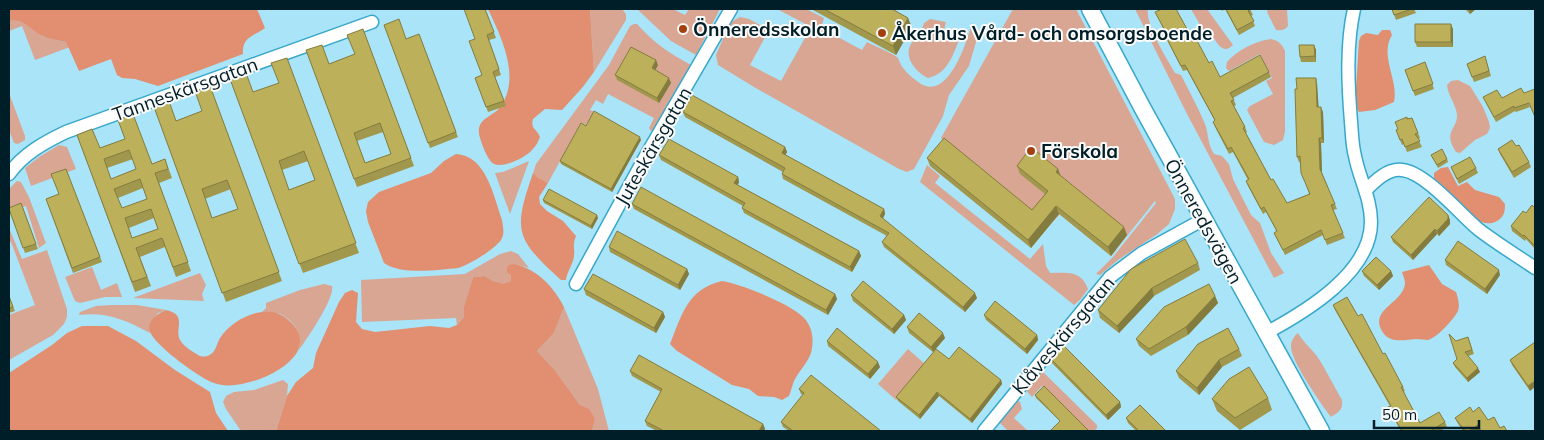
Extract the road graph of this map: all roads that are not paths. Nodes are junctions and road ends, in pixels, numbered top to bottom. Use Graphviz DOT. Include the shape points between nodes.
graph roads {
  1 [pos="731,9"];
  2 [pos="1090,9"];
  3 [pos="1354,9"];
  4 [pos="372,22"];
  5 [pos="9,174"];
  6 [pos="1366,190"];
  7 [pos="1204,219"];
  8 [pos="1535,268"];
  9 [pos="576,284"];
  10 [pos="1266,333"];
  11 [pos="984,431"];
  12 [pos="1321,431"];
  1 -- 9 [label="street, Juteskärsgatan" via="644,158"];
  2 -- 7 [label="street, Önneredsvägen"];
  3 -- 6 [label="street" via="1349,45 1349,94 1354,156"];
  4 -- 5 [label="street, Tanneskärsgatan" via="66,132 25,155"];
  6 -- 8 [label="street" via="1396,170 1418,175 1480,230"];
  6 -- 10 [label="street" via="1371,221 1370,234 1361,257 1349,273 1313,304"];
  7 -- 10 [label="street, Önneredsvägen"];
  7 -- 11 [label="street, Klåveskärsgatan" via="1142,253 1110,277"];
  10 -- 12 [label="street, Önneredsvägen"];
}
